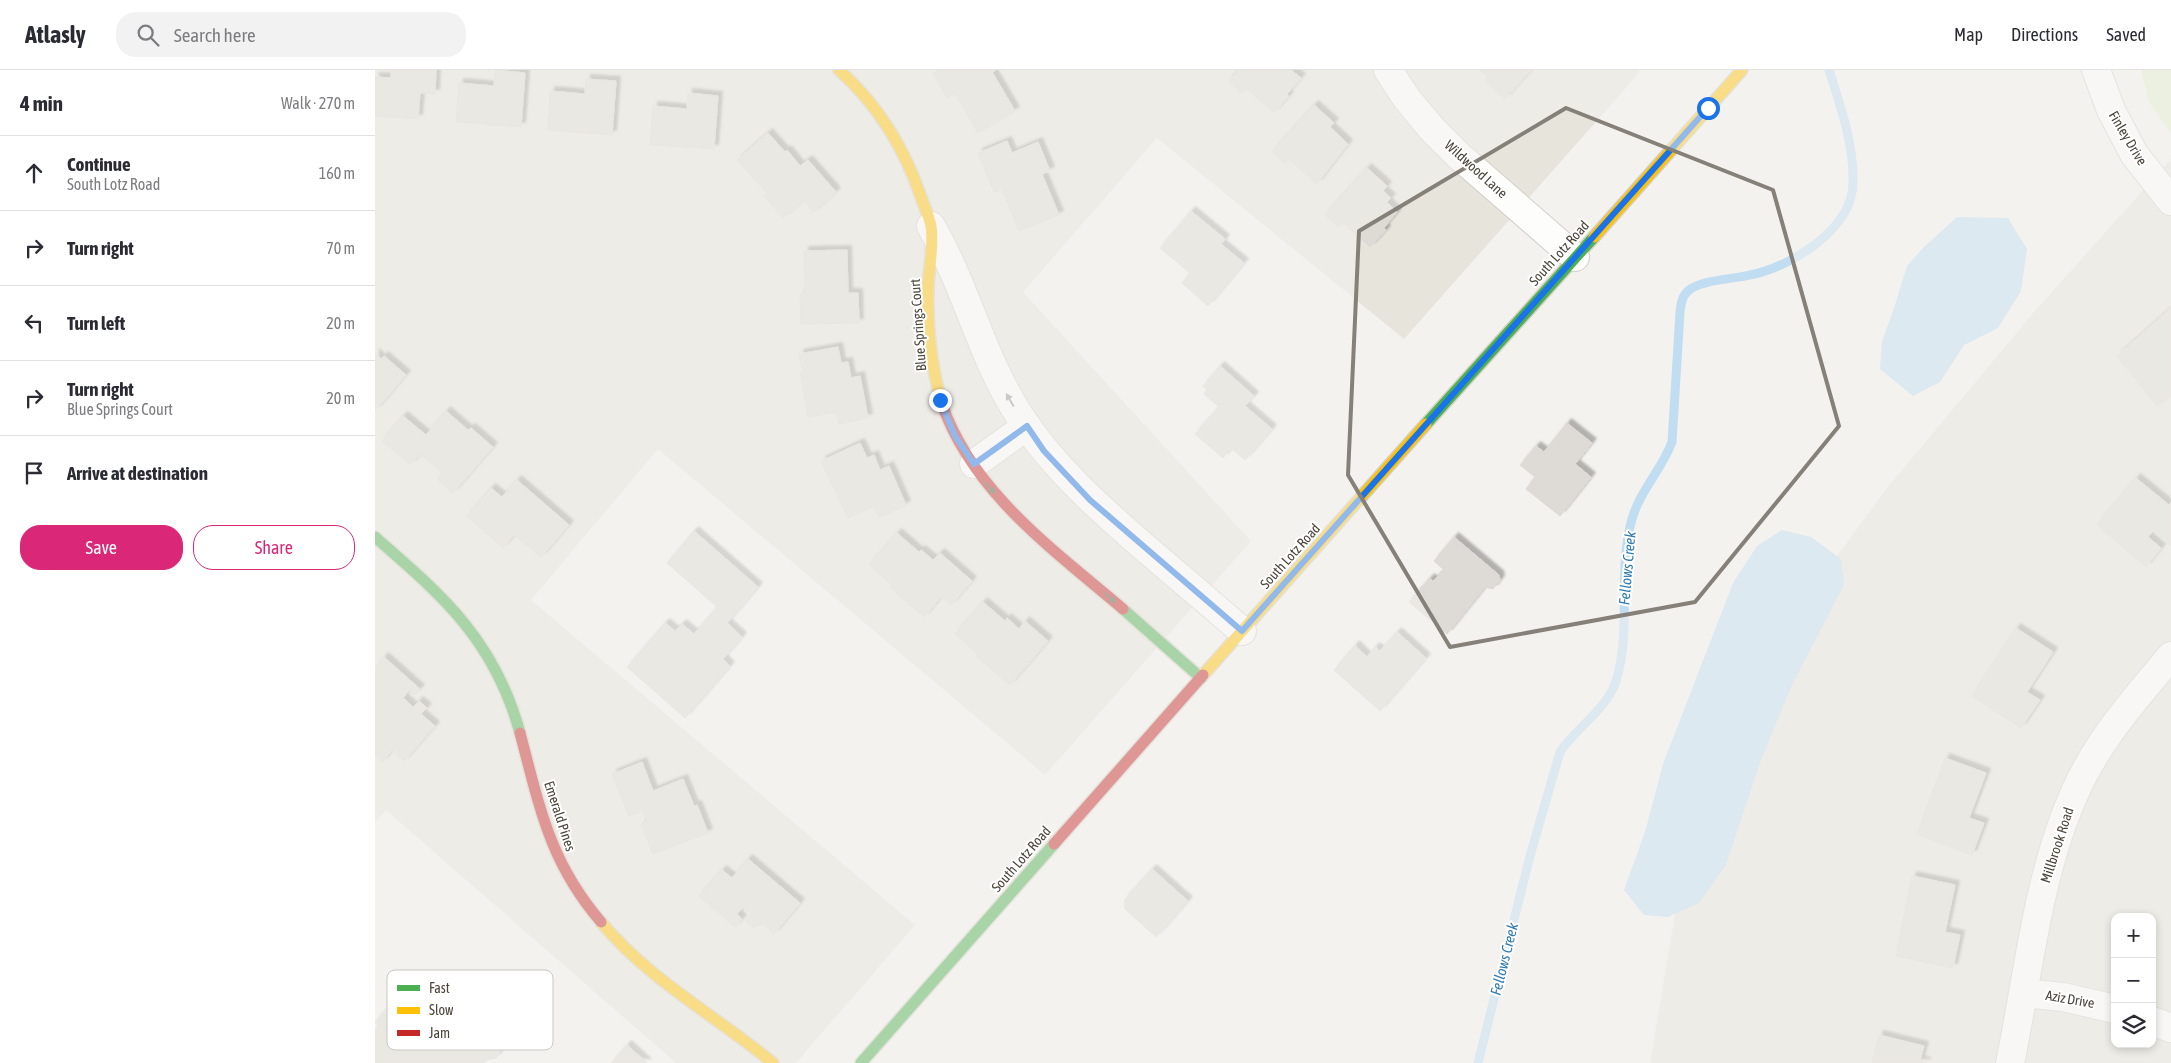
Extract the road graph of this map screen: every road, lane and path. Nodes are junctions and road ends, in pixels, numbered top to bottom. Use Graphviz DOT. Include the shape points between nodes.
graph roads {
  1 [pos="839,70"];
  2 [pos="1388,70"];
  3 [pos="1742,70"];
  4 [pos="2096,70"];
  5 [pos="2171,201"];
  6 [pos="931,226"];
  7 [pos="1575,257"];
  8 [pos="1027,426"];
  9 [pos="974,464"];
  10 [pos="375,537"];
  11 [pos="1242,631"];
  12 [pos="2171,656"];
  13 [pos="1201,678"];
  14 [pos="2024,992"];
  15 [pos="2111,1008"];
  16 [pos="2156,1022"];
  17 [pos="2171,1028"];
  18 [pos="773,1063"];
  19 [pos="861,1063"];
  20 [pos="2009,1063"];
  1 -- 6 [label="street, Blue Springs Court" via="879,112 893,135 917,183"];
  2 -- 7 [label="street, Wildwood Lane" via="1407,99 1438,135"];
  3 -- 7 [label="street, South Lotz Road"];
  4 -- 5 [label="street, Finley Drive" via="2111,110 2134,154"];
  8 -- 6 [label="street, one-way" via="997,377 947,255"];
  6 -- 9 [label="street, Blue Springs Court" via="928,294 940,400 955,436"];
  7 -- 11 [label="street, South Lotz Road"];
  8 -- 9 [label="street"];
  8 -- 11 [label="street" via="1044,451 1090,500"];
  9 -- 13 [label="street, Blue Springs Court, one-way" via="1018,519"];
  10 -- 18 [label="street, Emerald Pines" via="444,598 482,646 510,700 550,841 564,872 583,900 635,957"];
  11 -- 13 [label="street, South Lotz Road"];
  12 -- 14 [label="street, Millbrook Road" via="2102,743 2075,791 2051,856"];
  13 -- 19 [label="street, South Lotz Road"];
  14 -- 15 [label="street, Aziz Drive"];
  14 -- 20 [label="street, Millbrook Road"];
  16 -- 17 [label="street"];
}
